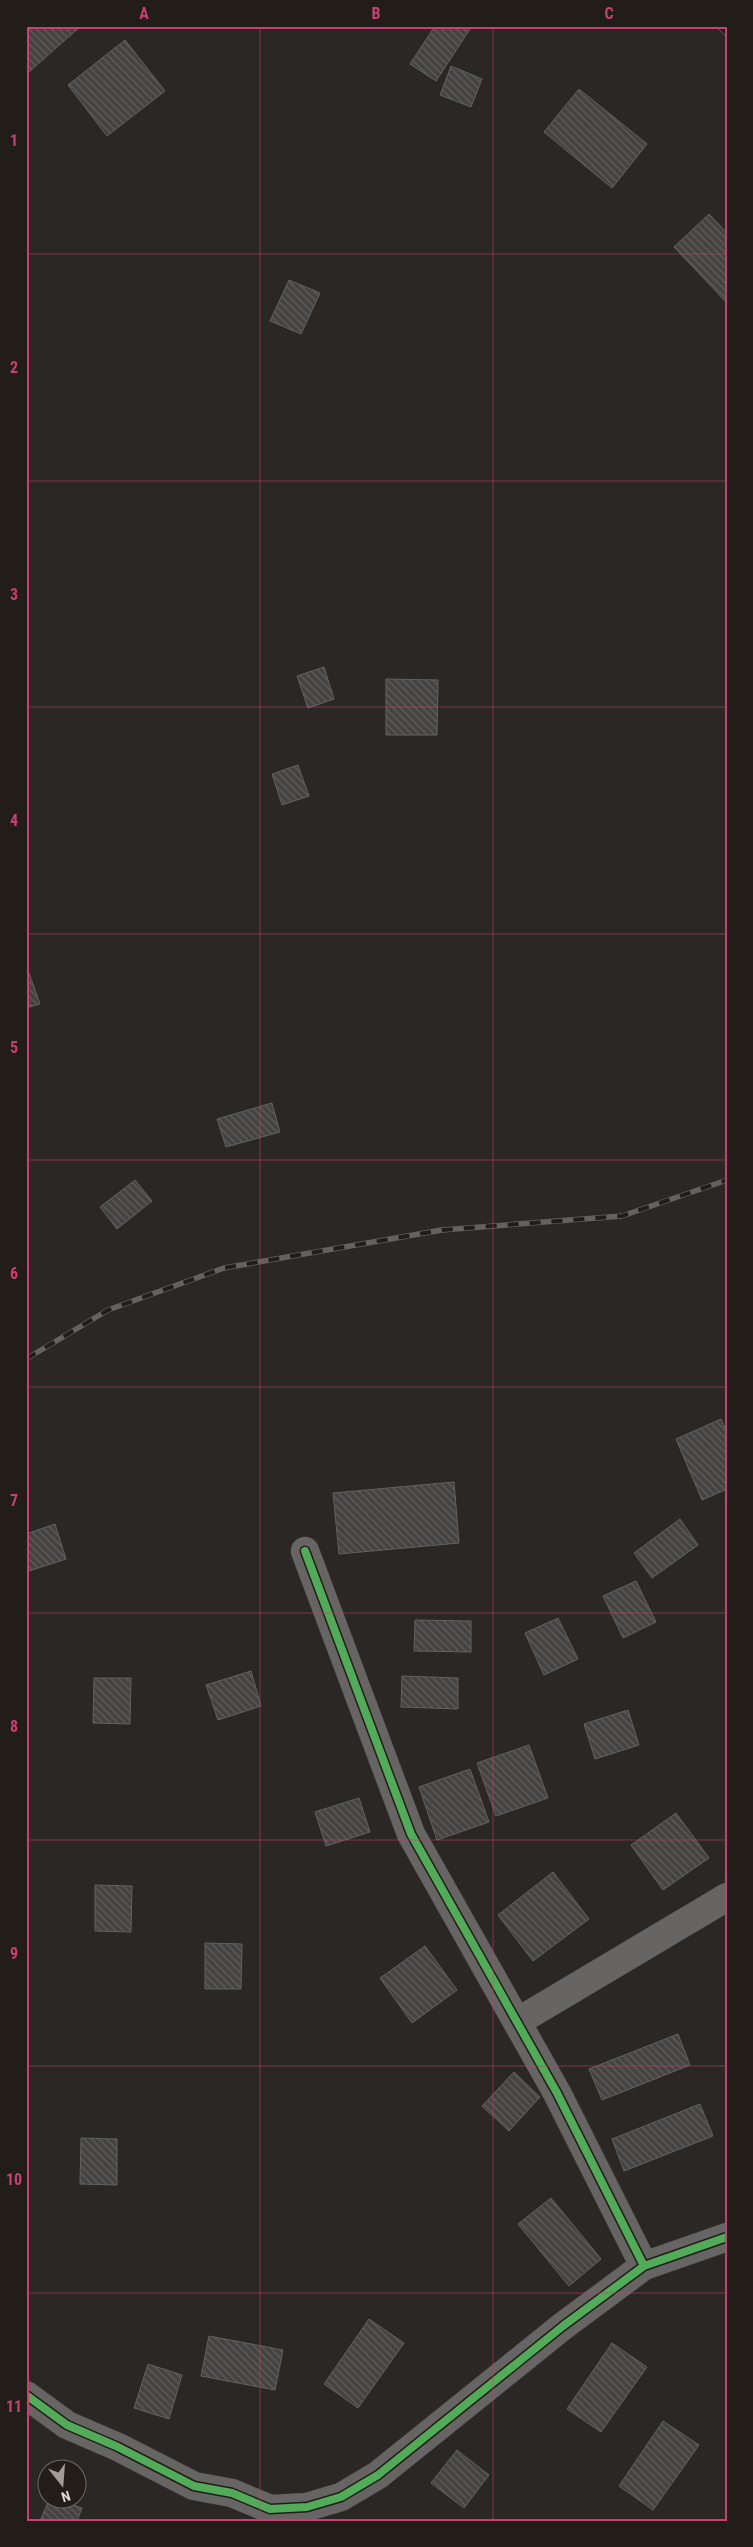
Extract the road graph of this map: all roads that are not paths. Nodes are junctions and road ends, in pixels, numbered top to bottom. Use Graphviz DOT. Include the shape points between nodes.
graph roads {
  1 [pos="305,1551"];
  2 [pos="727,1897"];
  3 [pos="517,2022"];
  4 [pos="727,2237"];
  5 [pos="644,2266"];
  6 [pos="26,2395"];
  1 -- 3 [label="street" via="412,1834"];
  2 -- 3 [label="street"];
  3 -- 5 [label="street" via="557,2093"];
  4 -- 5 [label="street"];
  5 -- 6 [label="street" via="563,2326 378,2474 341,2497 307,2507 270,2509 232,2494 194,2486 118,2446 67,2425"];
}
